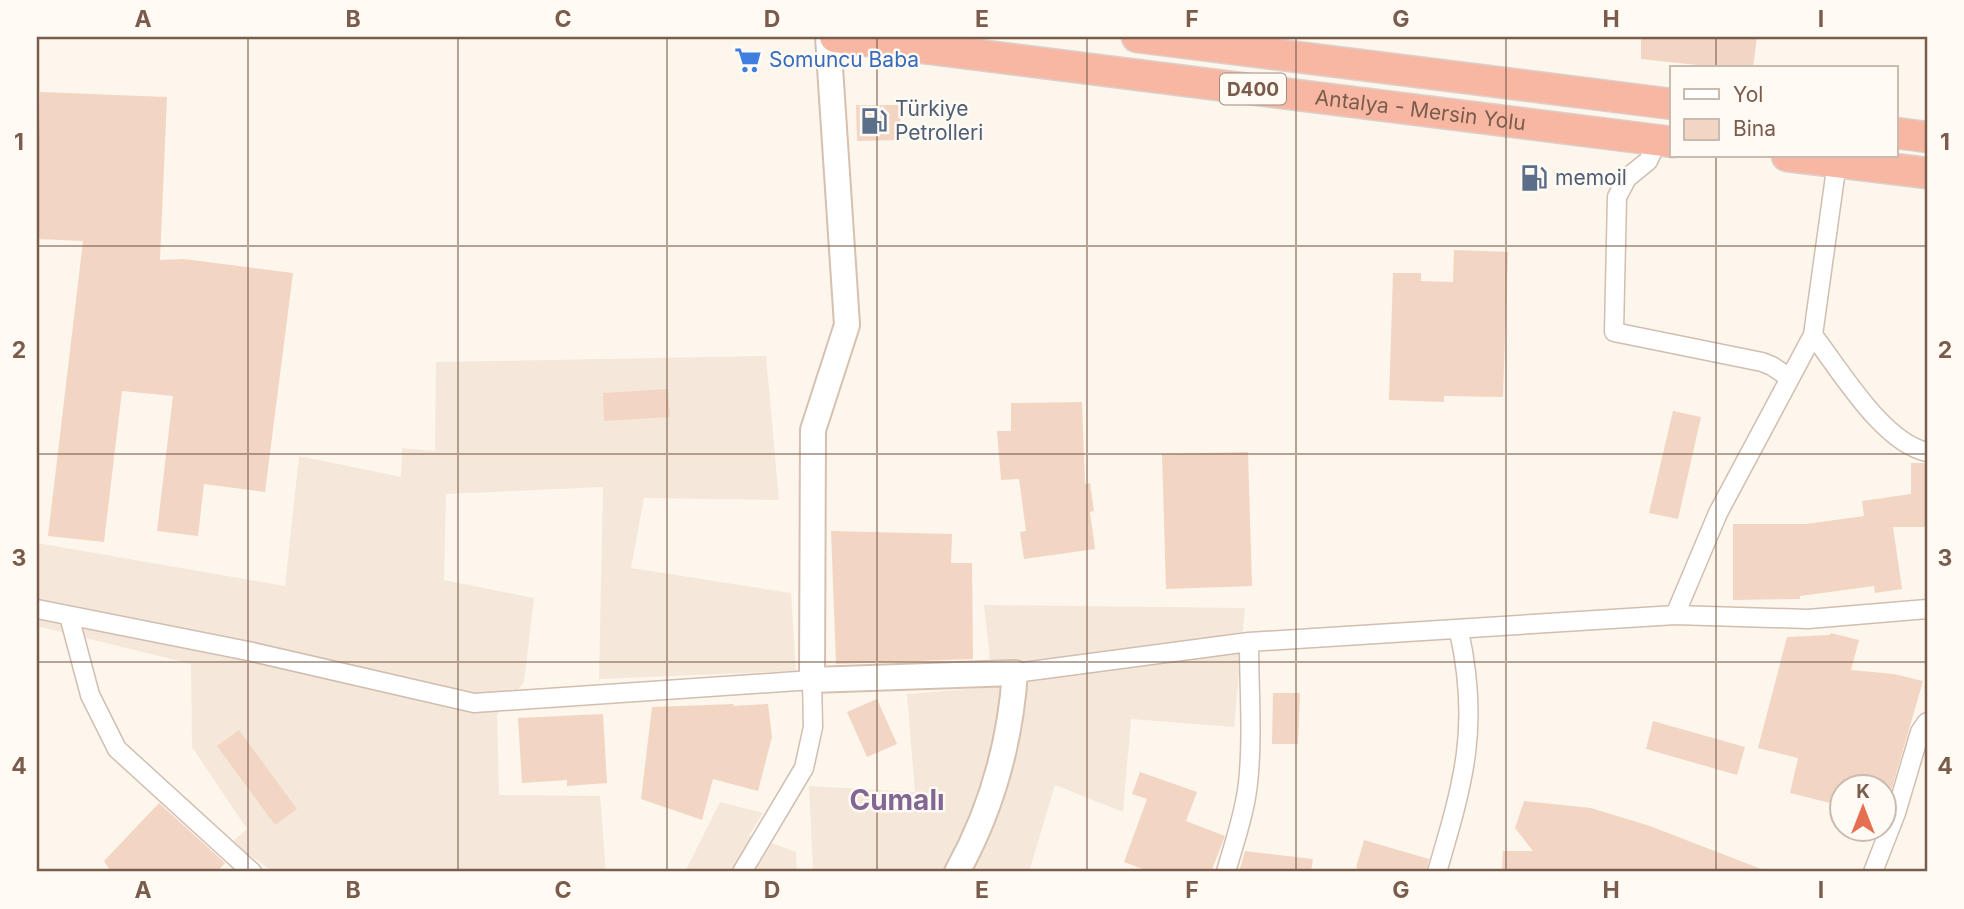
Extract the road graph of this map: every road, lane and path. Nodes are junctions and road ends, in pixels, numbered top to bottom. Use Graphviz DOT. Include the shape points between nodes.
graph roads {
  1 [pos="828,37"];
  2 [pos="835,37"];
  3 [pos="1137,37"];
  4 [pos="1670,104"];
  5 [pos="1898,133"];
  6 [pos="1927,137"];
  7 [pos="1665,141"];
  8 [pos="1804,158"];
  9 [pos="1837,162"];
  10 [pos="1927,173"];
  11 [pos="1813,335"];
  12 [pos="1790,378"];
  13 [pos="1927,452"];
  14 [pos="37,609"];
  15 [pos="1927,609"];
  16 [pos="1675,615"];
  17 [pos="69,616"];
  18 [pos="1459,631"];
  19 [pos="1249,642"];
  20 [pos="1014,673"];
  21 [pos="812,680"];
  22 [pos="1927,722"];
  23 [pos="252,872"];
  24 [pos="742,872"];
  25 [pos="957,872"];
  26 [pos="1226,872"];
  27 [pos="1437,872"];
  28 [pos="1873,872"];
  1 -- 21 [label="street" via="847,325 813,430"];
  2 -- 7 [label="highway, Antalya - Mersin Yolu / D400"];
  3 -- 4 [label="highway, Antalya - Mersin Yolu / D400"];
  5 -- 6 [label="highway"];
  7 -- 12 [label="street" via="1627,178 1617,197 1614,332 1762,362"];
  8 -- 9 [label="highway"];
  9 -- 10 [label="highway"];
  9 -- 11 [label="street"];
  11 -- 12 [label="street"];
  11 -- 13 [label="street" via="1879,422 1906,444"];
  12 -- 16 [label="street" via="1718,513"];
  14 -- 17 [label="street"];
  15 -- 16 [label="street" via="1808,619"];
  16 -- 18 [label="street"];
  17 -- 21 [label="street" via="474,703"];
  17 -- 23 [label="street" via="90,695 117,749"];
  18 -- 19 [label="street"];
  18 -- 27 [label="street" via="1468,684 1469,736 1458,801"];
  19 -- 20 [label="street"];
  19 -- 26 [label="street" via="1248,785"];
  20 -- 21 [label="street"];
  20 -- 25 [label="street" via="999,776"];
  21 -- 24 [label="street" via="813,727 804,768"];
  22 -- 28 [label="street"];
}
